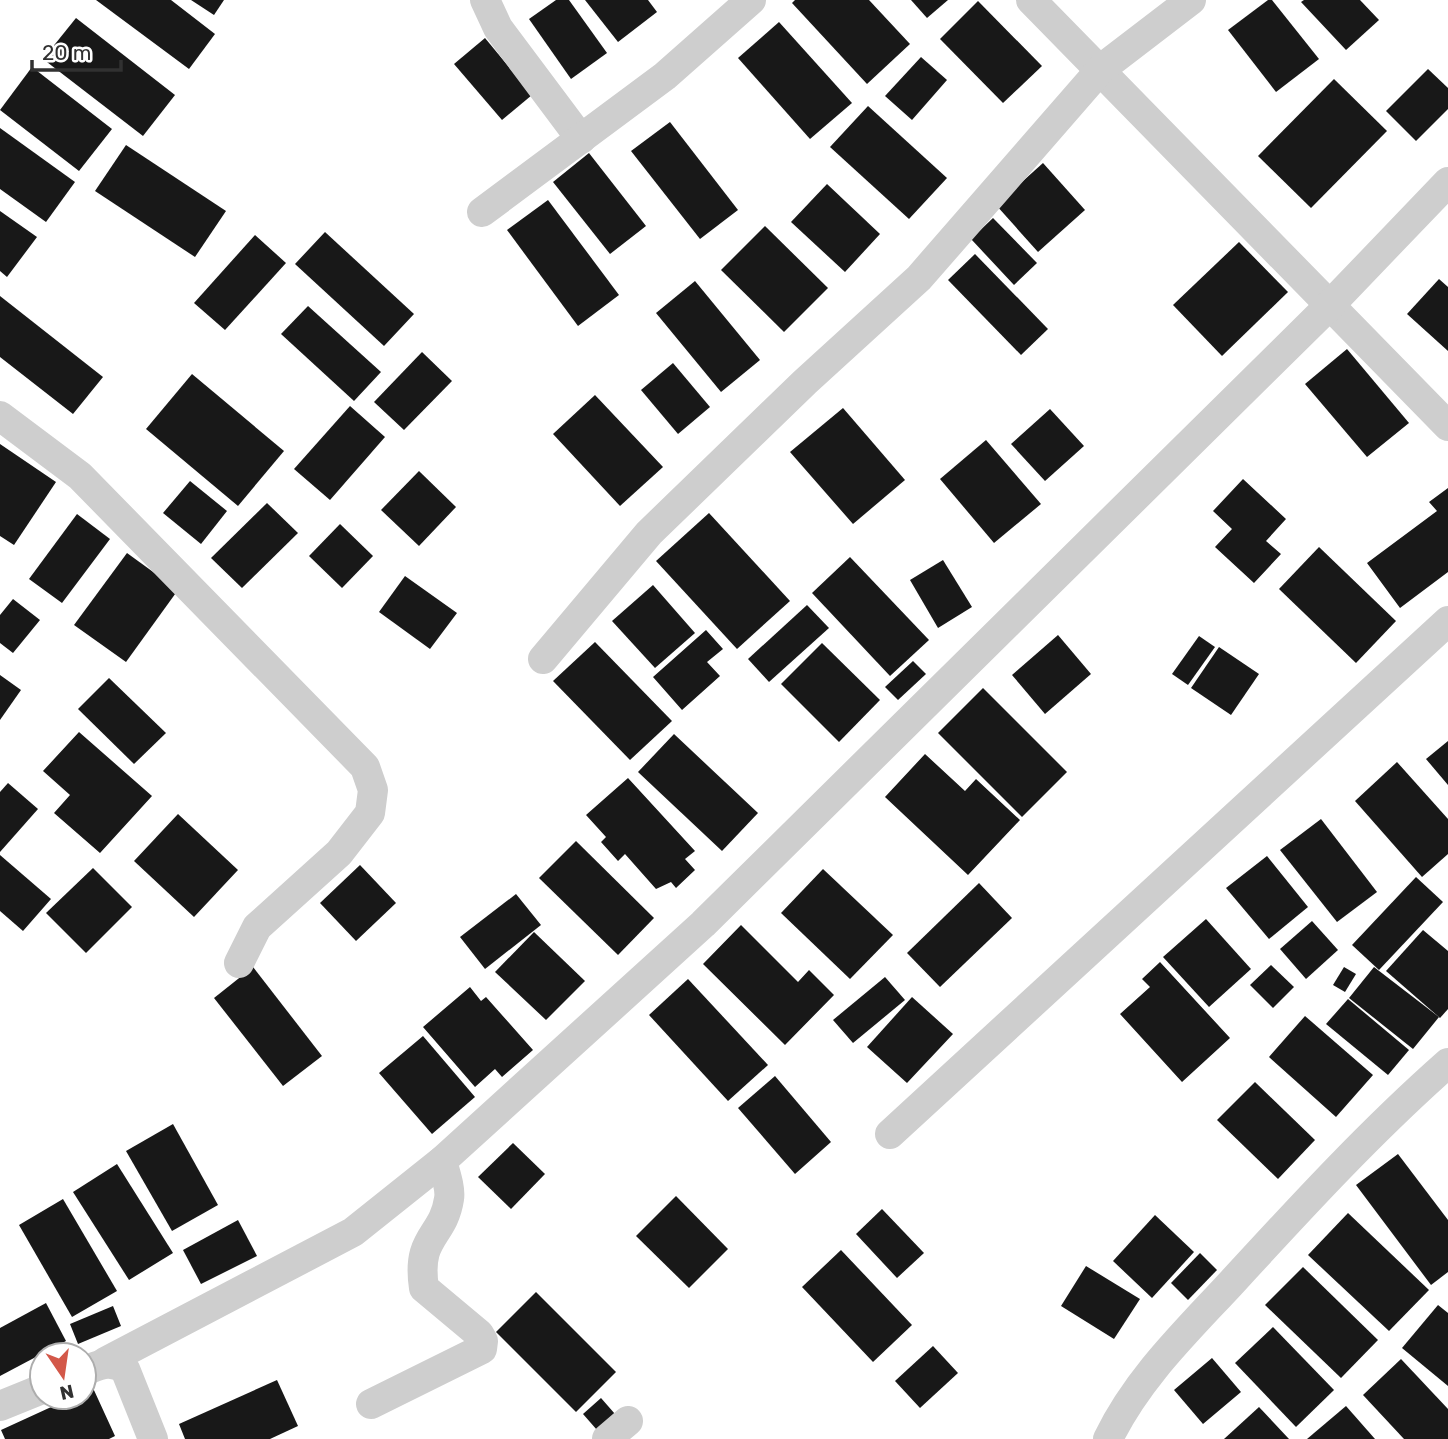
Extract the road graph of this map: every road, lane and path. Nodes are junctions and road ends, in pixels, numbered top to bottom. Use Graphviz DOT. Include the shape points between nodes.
graph roads {
  1 [pos="485,0"];
  2 [pos="751,0"];
  3 [pos="1031,0"];
  4 [pos="1191,0"];
  5 [pos="1101,69"];
  6 [pos="581,139"];
  7 [pos="1448,182"];
  8 [pos="481,212"];
  9 [pos="1330,305"];
  10 [pos="0,416"];
  11 [pos="1448,426"];
  12 [pos="1448,621"];
  13 [pos="543,659"];
  14 [pos="239,963"];
  15 [pos="1448,1063"];
  16 [pos="890,1134"];
  17 [pos="442,1161"];
  18 [pos="98,1365"];
  19 [pos="98,1366"];
  20 [pos="28,1395"];
  21 [pos="371,1404"];
  22 [pos="0,1406"];
  23 [pos="153,1439"];
  24 [pos="1108,1439"];
  1 -- 6 [label="street" via="498,28"];
  2 -- 6 [label="street" via="665,76"];
  3 -- 5 [label="street"];
  4 -- 5 [label="street"];
  5 -- 9 [label="street"];
  5 -- 13 [label="street" via="919,278 649,533"];
  6 -- 8 [label="street"];
  7 -- 9 [label="street"];
  9 -- 11 [label="street"];
  9 -- 17 [label="street" via="703,924"];
  10 -- 14 [label="street" via="80,476 365,767 373,790 369,813 339,853 257,927"];
  12 -- 16 [label="street"];
  15 -- 24 [label="street" via="1298,1211 1148,1373"];
  17 -- 18 [label="street" via="353,1232"];
  17 -- 21 [label="street" via="450,1198 421,1264 424,1288 479,1334 482,1349"];
  19 -- 23 [label="street" via="116,1363 125,1370"];
  20 -- 22 [label="street"];
}
